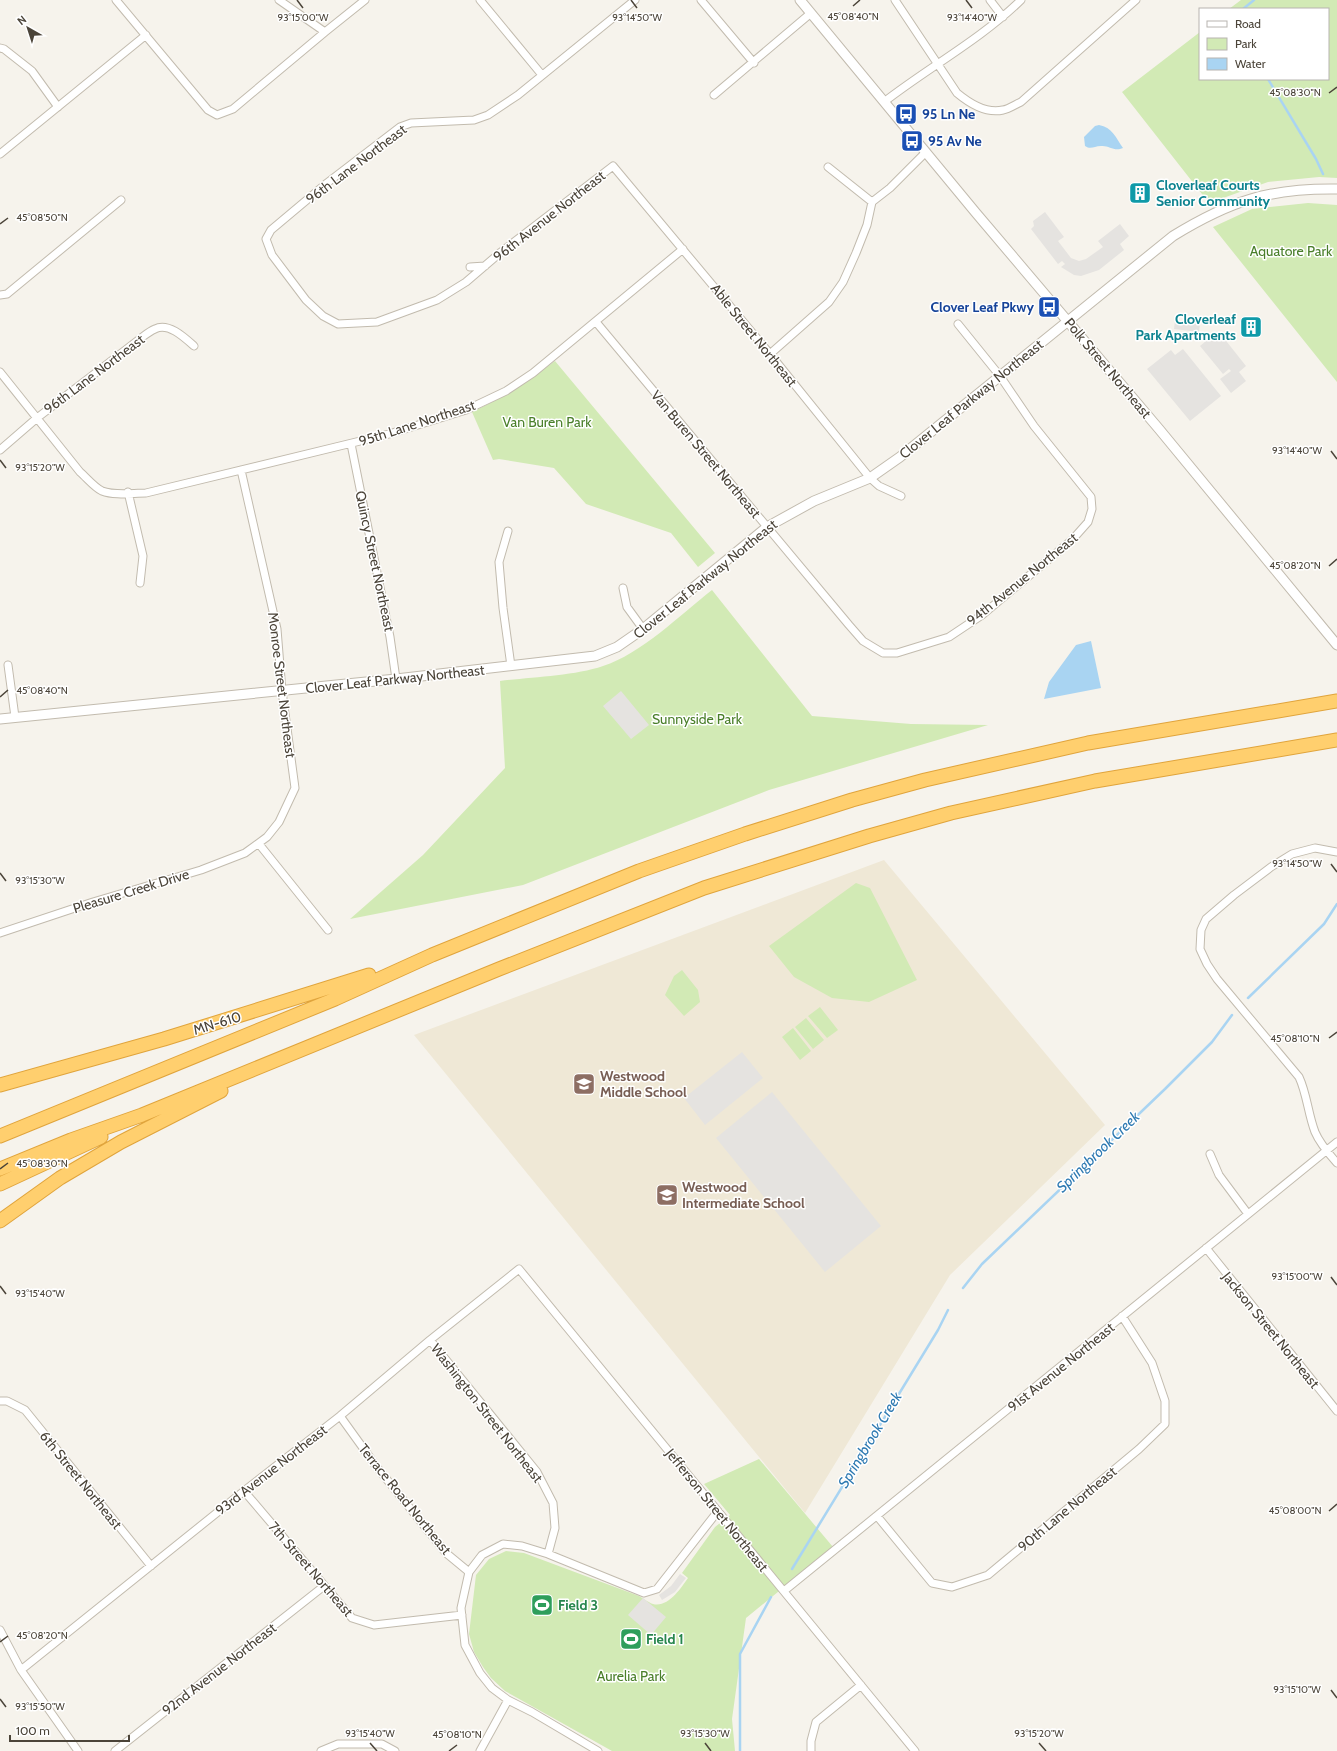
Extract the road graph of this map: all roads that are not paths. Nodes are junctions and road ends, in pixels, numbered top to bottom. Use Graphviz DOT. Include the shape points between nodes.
graph roads {
  1 [pos="116,0"];
  2 [pos="279,0"];
  3 [pos="365,0"];
  4 [pos="480,0"];
  5 [pos="701,0"];
  6 [pos="800,0"];
  7 [pos="895,0"];
  8 [pos="990,0"];
  9 [pos="1021,0"];
  10 [pos="1136,0"];
  11 [pos="633,1"];
  12 [pos="811,13"];
  13 [pos="1003,17"];
  14 [pos="325,32"];
  15 [pos="146,35"];
  16 [pos="0,48"];
  17 [pos="754,63"];
  18 [pos="937,64"];
  19 [pos="542,75"];
  20 [pos="714,95"];
  21 [pos="884,102"];
  22 [pos="58,107"];
  23 [pos="926,152"];
  24 [pos="0,154"];
  25 [pos="613,166"];
  26 [pos="828,167"];
  27 [pos="1337,190"];
  28 [pos="121,200"];
  29 [pos="872,202"];
  30 [pos="683,249"];
  31 [pos="485,266"];
  32 [pos="470,267"];
  33 [pos="0,295"];
  34 [pos="1068,321"];
  35 [pos="377,322"];
  36 [pos="596,322"];
  37 [pos="958,324"];
  38 [pos="194,346"];
  39 [pos="770,354"];
  40 [pos="0,372"];
  41 [pos="1000,376"];
  42 [pos="37,418"];
  43 [pos="350,444"];
  44 [pos="0,450"];
  45 [pos="241,470"];
  46 [pos="870,478"];
  47 [pos="128,492"];
  48 [pos="901,496"];
  49 [pos="767,527"];
  50 [pos="508,532"];
  51 [pos="140,583"];
  52 [pos="623,588"];
  53 [pos="643,630"];
  54 [pos="1337,646"];
  55 [pos="883,653"];
  56 [pos="8,665"];
  57 [pos="511,666"];
  58 [pos="396,679"];
  59 [pos="282,691"];
  60 [pos="1337,701"];
  61 [pos="15,717"];
  62 [pos="0,719"];
  63 [pos="1337,740"];
  64 [pos="259,844"];
  65 [pos="1337,852"];
  66 [pos="328,930"];
  67 [pos="0,934"];
  68 [pos="432,955"];
  69 [pos="302,1050"];
  70 [pos="0,1085"];
  71 [pos="142,1116"];
  72 [pos="0,1136"];
  73 [pos="1337,1142"];
  74 [pos="1326,1150"];
  75 [pos="1210,1154"];
  76 [pos="1337,1163"];
  77 [pos="0,1170"];
  78 [pos="0,1184"];
  79 [pos="1248,1214"];
  80 [pos="0,1221"];
  81 [pos="1206,1248"];
  82 [pos="519,1269"];
  83 [pos="1122,1316"];
  84 [pos="430,1340"];
  85 [pos="4,1401"];
  86 [pos="1337,1411"];
  87 [pos="340,1416"];
  88 [pos="244,1491"];
  89 [pos="718,1511"];
  90 [pos="877,1516"];
  91 [pos="548,1554"];
  92 [pos="150,1566"];
  93 [pos="469,1572"];
  94 [pos="324,1586"];
  95 [pos="784,1591"];
  96 [pos="462,1615"];
  97 [pos="0,1630"];
  98 [pos="21,1670"];
  99 [pos="861,1685"];
  100 [pos="508,1700"];
  101 [pos="78,1751"];
  102 [pos="114,1751"];
  103 [pos="321,1751"];
  104 [pos="395,1751"];
  105 [pos="480,1751"];
  106 [pos="598,1751"];
  107 [pos="811,1751"];
  108 [pos="915,1751"];
  1 -- 15 [label="street"];
  2 -- 14 [label="street"];
  3 -- 14 [label="street"];
  4 -- 19 [label="street"];
  5 -- 17 [label="street"];
  6 -- 12 [label="street, Polk Street Northeast"];
  7 -- 18 [label="street"];
  8 -- 13 [label="street"];
  9 -- 13 [label="street"];
  10 -- 18 [label="street" via="1021,102 1003,110 985,109 969,103 957,93"];
  11 -- 19 [label="street, 96th Lane Northeast"];
  12 -- 17 [label="street"];
  12 -- 21 [label="street, Polk Street Northeast"];
  13 -- 18 [label="street"];
  14 -- 15 [label="street" via="233,109 217,115 208,110"];
  15 -- 22 [label="street"];
  16 -- 22 [label="street" via="32,71"];
  17 -- 20 [label="street"];
  18 -- 21 [label="street"];
  19 -- 35 [label="street, 96th Lane Northeast" via="488,115 474,120 411,123 400,127 271,230 266,239 272,255 306,300 323,316 338,324"];
  21 -- 23 [label="street, Polk Street Northeast"];
  22 -- 24 [label="street"];
  23 -- 29 [label="street"];
  23 -- 34 [label="street, Polk Street Northeast"];
  25 -- 30 [label="street, Able Street Northeast"];
  25 -- 31 [label="street, 96th Avenue Northeast"];
  26 -- 29 [label="street"];
  27 -- 34 [label="street, Clover Leaf Parkway Northeast" via="1291,190 1258,196 1205,217 1173,236"];
  28 -- 33 [label="street" via="7,294"];
  29 -- 39 [label="street" via="867,225 843,282 830,302"];
  30 -- 36 [label="street, 95th Lane Northeast"];
  30 -- 39 [label="street, Able Street Northeast"];
  31 -- 32 [label="street, 96th Avenue Northeast"];
  31 -- 35 [label="street, 96th Avenue Northeast" via="466,282 437,300"];
  34 -- 41 [label="street, Clover Leaf Parkway Northeast"];
  34 -- 54 [label="street, Polk Street Northeast"];
  36 -- 43 [label="street, 95th Lane Northeast" via="533,373 506,391 466,410"];
  36 -- 49 [label="street, Van Buren Street Northeast"];
  37 -- 41 [label="street"];
  38 -- 42 [label="street, 96th Lane Northeast" via="183,336 167,328 156,328"];
  39 -- 46 [label="street, Able Street Northeast"];
  40 -- 42 [label="street, 95th Lane Northeast"];
  41 -- 46 [label="street, Clover Leaf Parkway Northeast"];
  41 -- 55 [label="street, 94th Avenue Northeast" via="1034,426 1091,497 1092,509 1088,522 1072,540 982,615 948,637 896,653"];
  42 -- 44 [label="street, 96th Lane Northeast"];
  42 -- 47 [label="street, 95th Lane Northeast" via="90,482 102,490 117,494"];
  43 -- 45 [label="street, 95th Lane Northeast"];
  43 -- 58 [label="street, Quincy Street Northeast" via="390,637"];
  45 -- 47 [label="street, 95th Lane Northeast" via="146,493"];
  45 -- 59 [label="street, Monroe Street Northeast" via="277,629"];
  46 -- 48 [label="street, Able Street Northeast" via="878,486"];
  46 -- 49 [label="street, Clover Leaf Parkway Northeast" via="814,501"];
  47 -- 51 [label="street" via="143,556"];
  49 -- 53 [label="street, Clover Leaf Parkway Northeast"];
  49 -- 55 [label="street, Van Buren Street Northeast" via="857,634"];
  50 -- 57 [label="street" via="499,562"];
  52 -- 53 [label="street" via="627,607"];
  53 -- 57 [label="street, Clover Leaf Parkway Northeast" via="617,647 591,658"];
  56 -- 61 [label="street"];
  57 -- 58 [label="street, Clover Leaf Parkway Northeast"];
  58 -- 59 [label="street, Clover Leaf Parkway Northeast"];
  59 -- 61 [label="street, Clover Leaf Parkway Northeast"];
  59 -- 64 [label="street, Monroe Street Northeast" via="295,788 279,822"];
  60 -- 68 [label="highway" via="1088,742 852,800 639,871"];
  61 -- 62 [label="street, Clover Leaf Parkway Northeast"];
  63 -- 69 [label="highway" via="1095,781 951,813 869,836 704,888"];
  64 -- 66 [label="street"];
  64 -- 67 [label="street, Pleasure Creek Drive" via="245,853 201,870 93,902"];
  65 -- 74 [label="street" via="1315,848 1298,853 1271,867 1206,918 1201,930 1200,948 1218,979 1298,1077 1304,1089 1316,1133"];
  68 -- 70 [label="highway, MN-610" via="298,999"];
  68 -- 72 [label="highway" via="335,999"];
  69 -- 71 [label="highway"];
  69 -- 80 [label="highway" via="121,1142 60,1178"];
  71 -- 77 [label="highway" via="71,1140"];
  71 -- 78 [label="highway"];
  73 -- 74 [label="street, 91st Avenue Northeast"];
  74 -- 76 [label="street"];
  74 -- 79 [label="street, 91st Avenue Northeast"];
  75 -- 79 [label="street" via="1219,1175"];
  79 -- 81 [label="street, 91st Avenue Northeast"];
  81 -- 83 [label="street, 91st Avenue Northeast"];
  81 -- 86 [label="street, Jackson Street Northeast"];
  82 -- 84 [label="street, 93rd Avenue Northeast"];
  82 -- 89 [label="street, Jefferson Street Northeast"];
  83 -- 90 [label="street, 91st Avenue Northeast"];
  83 -- 90 [label="street, 90th Lane Northeast" via="1152,1363 1165,1401 1165,1424 1139,1449 988,1575 952,1587 932,1583"];
  84 -- 87 [label="street, 93rd Avenue Northeast"];
  84 -- 91 [label="street, Washington Street Northeast" via="537,1472 553,1503 555,1528"];
  85 -- 92 [label="street, 6th Street Northeast" via="25,1410"];
  87 -- 88 [label="street, 93rd Avenue Northeast"];
  87 -- 93 [label="street, Terrace Road Northeast" via="376,1466 446,1553"];
  88 -- 92 [label="street, 93rd Avenue Northeast"];
  88 -- 94 [label="street, 7th Street Northeast"];
  89 -- 91 [label="street" via="658,1589 644,1593"];
  89 -- 95 [label="street, Jefferson Street Northeast"];
  90 -- 95 [label="street, 91st Avenue Northeast"];
  91 -- 93 [label="street" via="522,1546 503,1544 482,1555"];
  92 -- 98 [label="street, 93rd Avenue Northeast"];
  93 -- 96 [label="street" via="461,1608"];
  94 -- 96 [label="street, 7th Street Northeast" via="352,1618 374,1625"];
  94 -- 102 [label="street, 92nd Avenue Northeast"];
  95 -- 99 [label="street, Jefferson Street Northeast"];
  96 -- 100 [label="street" via="465,1645 480,1673 492,1688"];
  97 -- 98 [label="street"];
  98 -- 101 [label="street"];
  99 -- 107 [label="street" via="816,1722"];
  99 -- 108 [label="street, Jefferson Street Northeast"];
  100 -- 105 [label="street"];
  100 -- 106 [label="street"];
  103 -- 104 [label="street" via="338,1744 382,1744"];
}
